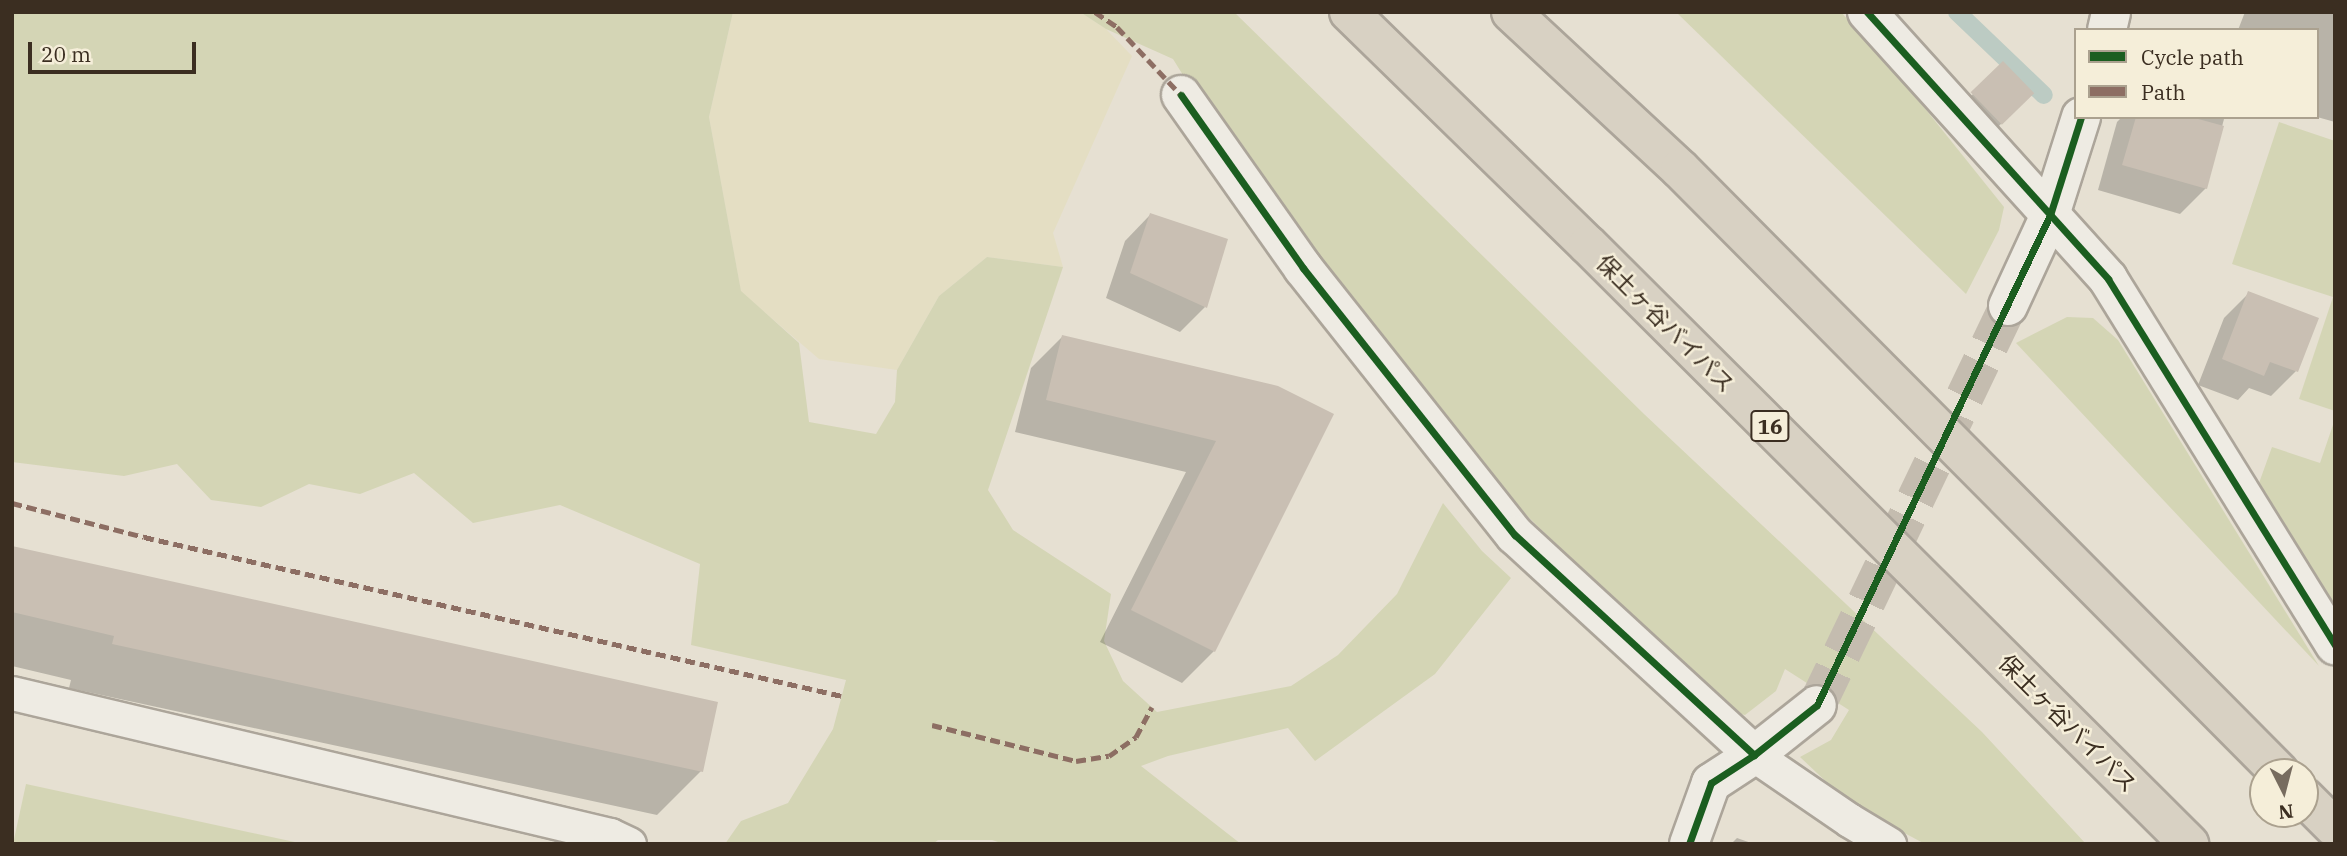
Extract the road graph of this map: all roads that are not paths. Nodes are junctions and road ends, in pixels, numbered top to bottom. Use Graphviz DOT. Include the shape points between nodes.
graph roads {
  1 [pos="1349,12"];
  2 [pos="1511,12"];
  3 [pos="1867,12"];
  4 [pos="1181,95"];
  5 [pos="2080,119"];
  6 [pos="2050,215"];
  7 [pos="2008,306"];
  8 [pos="2335,645"];
  9 [pos="12,693"];
  10 [pos="1817,705"];
  11 [pos="1754,755"];
  12 [pos="2265,758"];
  13 [pos="2319,812"];
  14 [pos="2335,828"];
  15 [pos="629,844"];
  16 [pos="1689,844"];
  17 [pos="1889,844"];
  18 [pos="2189,844"];
  1 -- 18 [label="highway, 保土ヶ谷バイパス / 16"];
  2 -- 12 [label="highway" via="1679,169"];
  3 -- 6 [label="street"];
  4 -- 11 [label="street" via="1303,268 1515,535"];
  5 -- 6 [label="street"];
  6 -- 7 [label="street"];
  6 -- 8 [label="street" via="2108,279"];
  9 -- 15 [label="lane" via="596,832"];
  10 -- 11 [label="street"];
  11 -- 16 [label="street" via="1711,783"];
  11 -- 17 [label="lane"];
  13 -- 14 [label="highway"];
}
